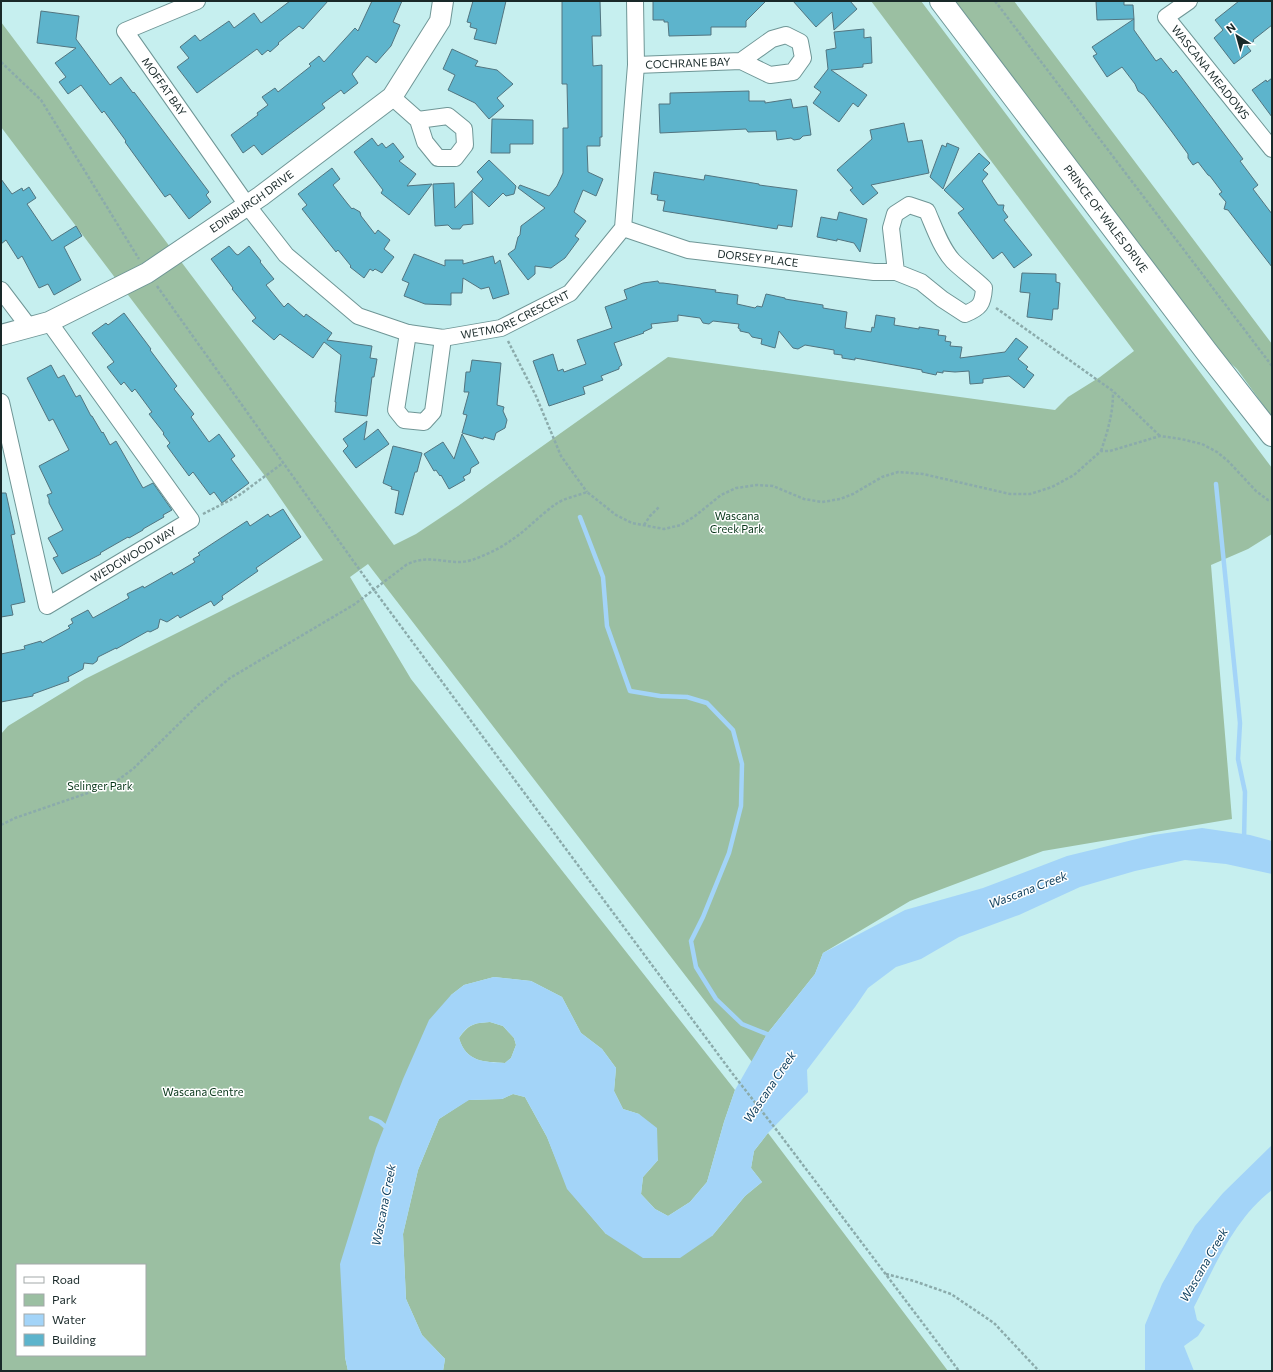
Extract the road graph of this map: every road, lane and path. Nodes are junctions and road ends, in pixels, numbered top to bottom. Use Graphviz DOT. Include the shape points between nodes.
graph roads {
  1 [pos="197,1"];
  2 [pos="443,1"];
  3 [pos="635,1"];
  4 [pos="941,1"];
  5 [pos="995,1"];
  6 [pos="1189,1"];
  7 [pos="741,61"];
  8 [pos="1,62"];
  9 [pos="636,65"];
  10 [pos="392,97"];
  11 [pos="418,120"];
  12 [pos="1272,150"];
  13 [pos="248,205"];
  14 [pos="623,228"];
  15 [pos="896,272"];
  16 [pos="147,273"];
  17 [pos="1,290"];
  18 [pos="984,299"];
  19 [pos="49,322"];
  20 [pos="29,327"];
  21 [pos="501,328"];
  22 [pos="408,333"];
  23 [pos="1,335"];
  24 [pos="443,338"];
  25 [pos="1272,366"];
  26 [pos="1112,391"];
  27 [pos="1,402"];
  28 [pos="1272,435"];
  29 [pos="1160,436"];
  30 [pos="1101,451"];
  31 [pos="283,463"];
  32 [pos="587,492"];
  33 [pos="1272,500"];
  34 [pos="660,506"];
  35 [pos="191,520"];
  36 [pos="644,525"];
  37 [pos="374,590"];
  38 [pos="1,825"];
  39 [pos="885,1274"];
  40 [pos="959,1371"];
  41 [pos="1039,1371"];
  1 -- 13 [label="street, MOFFAT BAY" via="125,32"];
  2 -- 10 [label="street, EDINBURGH DRIVE" via="440,21"];
  3 -- 9 [label="street"];
  4 -- 28 [label="main road, PRINCE OF WALES DRIVE"];
  5 -- 25 [label="path"];
  6 -- 12 [label="street, WASCANA MEADOWS" via="1166,17"];
  7 -- 9 [label="street, COCHRANE BAY"];
  8 -- 16 [label="path" via="41,100"];
  9 -- 14 [label="street"];
  10 -- 11 [label="street"];
  10 -- 13 [label="street, EDINBURGH DRIVE"];
  13 -- 16 [label="street, EDINBURGH DRIVE"];
  13 -- 22 [label="street, WETMORE CRESCENT" via="286,255 358,316"];
  14 -- 15 [label="street, DORSEY PLACE" via="688,250 874,272"];
  14 -- 21 [label="street, WETMORE CRESCENT" via="570,293"];
  15 -- 18 [label="street, DORSEY PLACE" via="921,282 965,314 977,309"];
  15 -- 18 [label="street" via="891,228 895,214 909,205 927,211 940,241 952,260 984,288"];
  16 -- 19 [label="street, EDINBURGH DRIVE"];
  16 -- 31 [label="path"];
  17 -- 20 [label="street"];
  18 -- 26 [label="path"];
  19 -- 20 [label="street, EDINBURGH DRIVE"];
  19 -- 35 [label="street"];
  20 -- 23 [label="street, EDINBURGH DRIVE"];
  21 -- 24 [label="street, WETMORE CRESCENT"];
  21 -- 32 [label="path" via="536,396 561,456"];
  22 -- 24 [label="street, WETMORE CRESCENT"];
  22 -- 24 [label="street" via="396,410 404,420 424,422 433,412"];
  26 -- 29 [label="path"];
  26 -- 30 [label="path" via="1111,420"];
  27 -- 35 [label="street, WEDGWOOD WAY" via="47,606"];
  29 -- 30 [label="path" via="1110,451"];
  29 -- 33 [label="path" via="1202,444 1217,452 1256,491"];
  30 -- 36 [label="path" via="1074,475 1052,487 1030,494 1010,494 924,474 898,472 882,477 853,494 822,502 804,499 773,486 736,488 721,495 681,525 664,529"];
  31 -- 35 [label="path" via="238,496"];
  31 -- 37 [label="path"];
  32 -- 36 [label="path" via="616,515 632,523"];
  32 -- 37 [label="path" via="557,503 513,539 493,551 471,560 456,562 430,559 413,562"];
  34 -- 36 [label="path"];
  37 -- 38 [label="path" via="355,604 230,678 199,704 133,768 111,784"];
  37 -- 39 [label="path" via="732,1073"];
  39 -- 40 [label="path"];
  39 -- 41 [label="path" via="951,1294 994,1323"];
}
